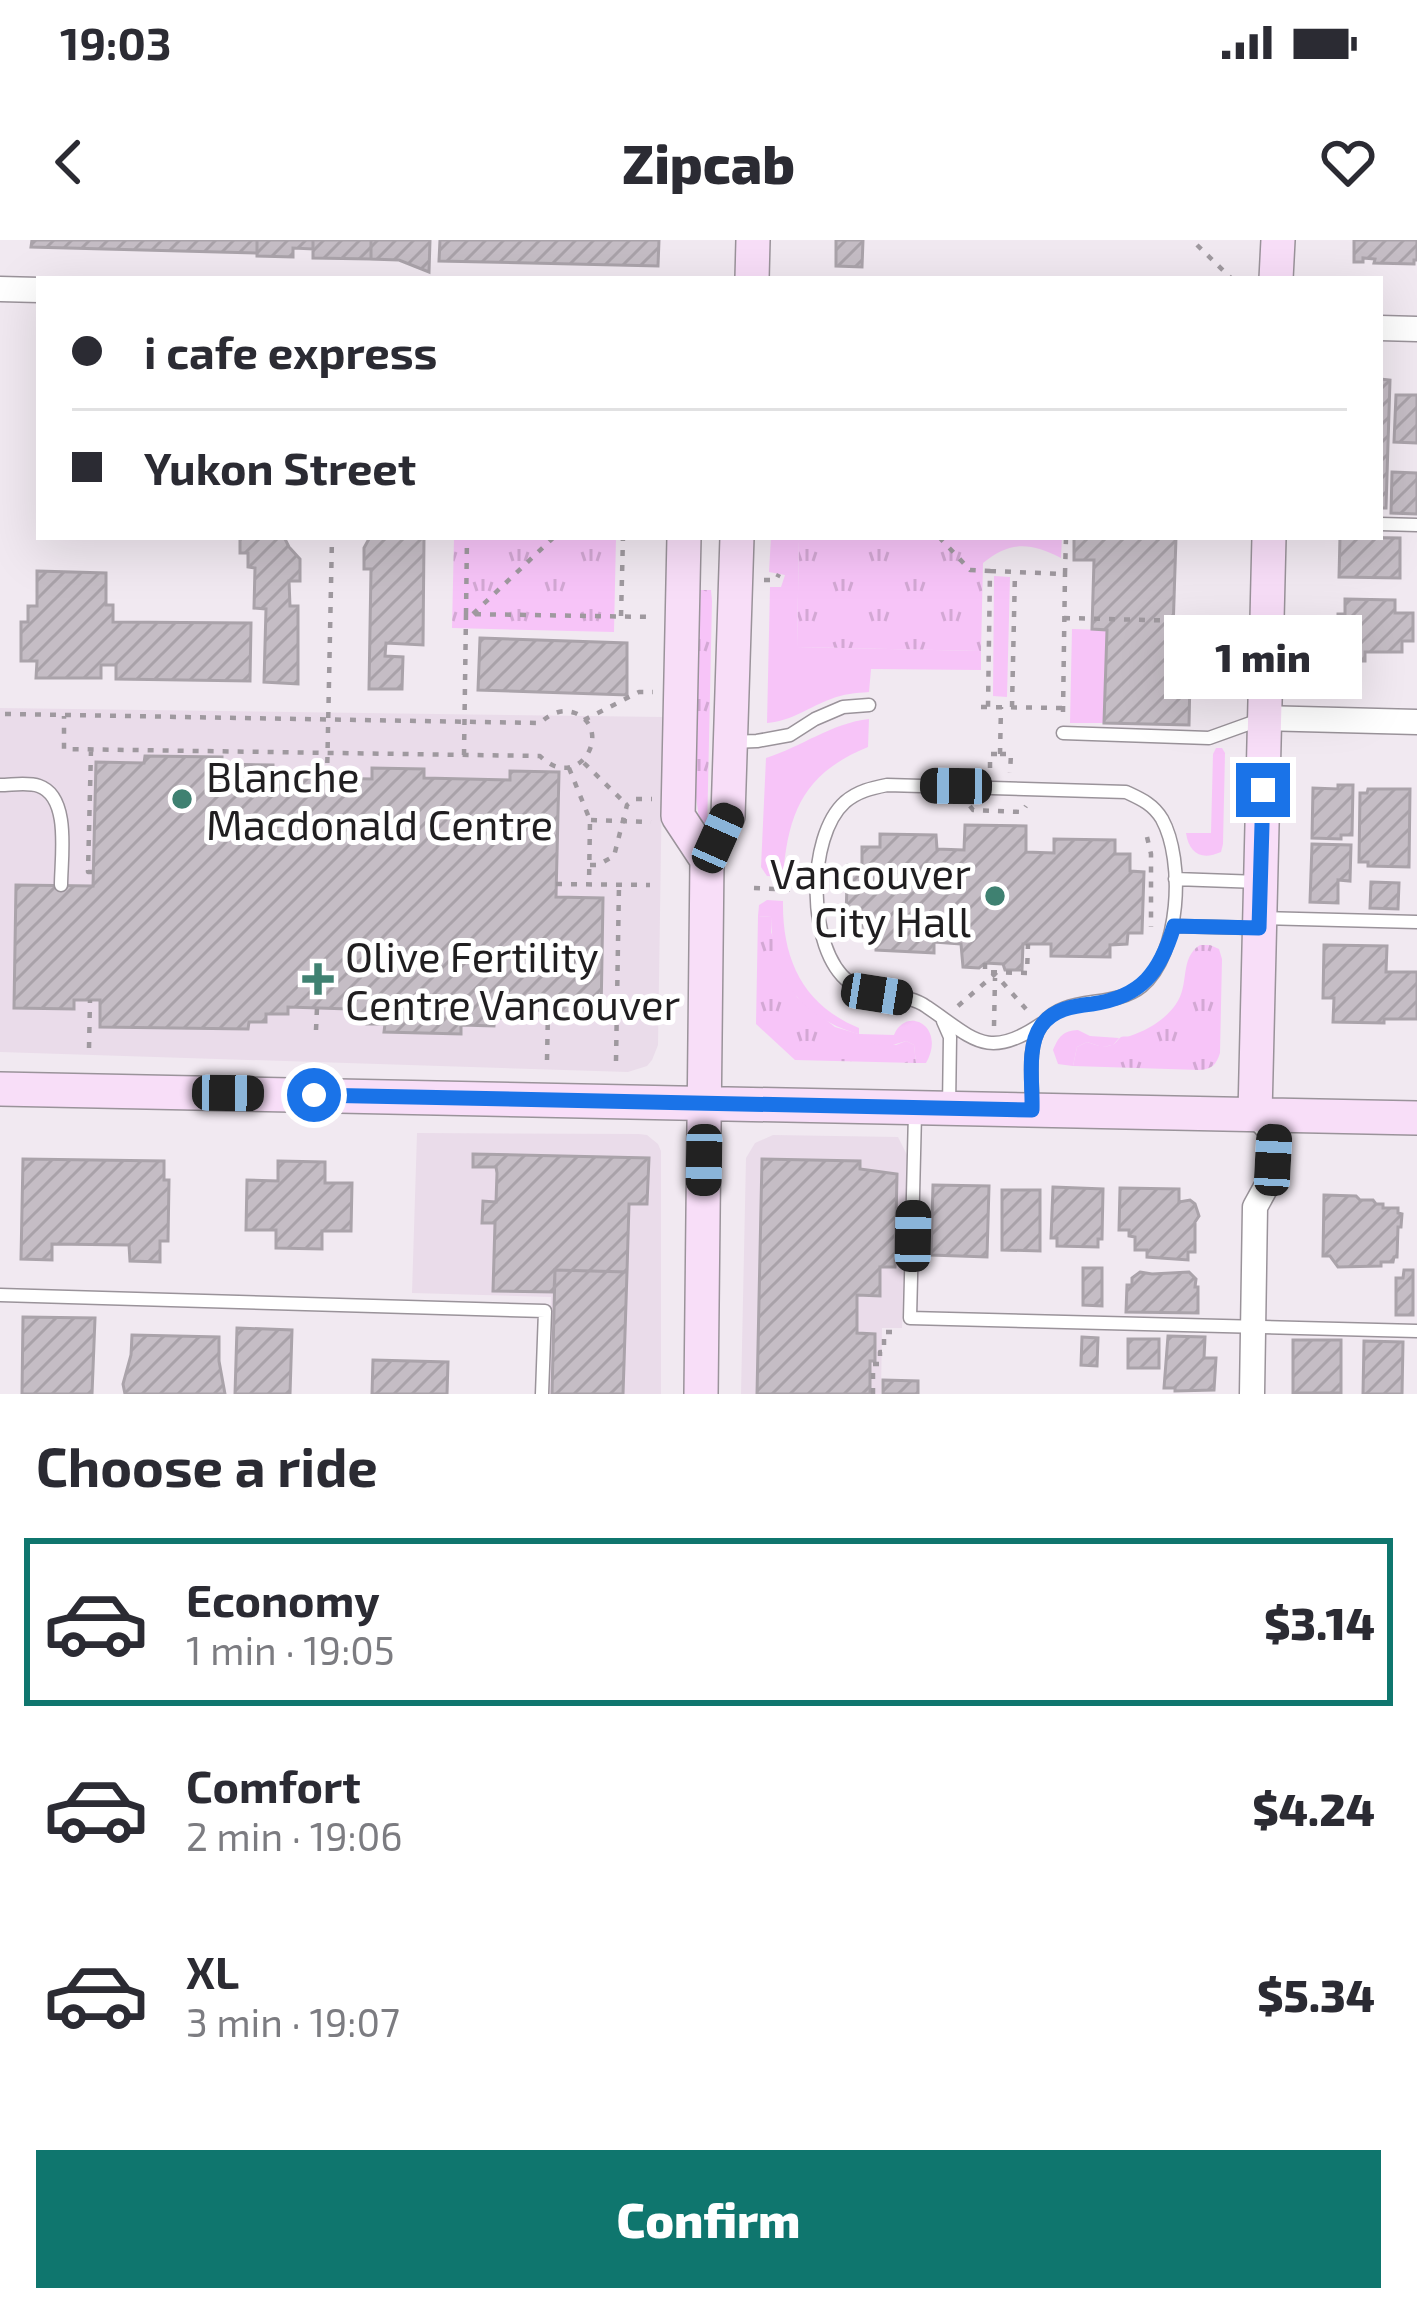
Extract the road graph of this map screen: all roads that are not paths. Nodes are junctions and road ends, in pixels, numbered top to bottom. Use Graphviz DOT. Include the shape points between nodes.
graph roads {
  1 [pos="753,240"];
  2 [pos="1278,240"];
  3 [pos="752,276"];
  4 [pos="1276,276"];
  5 [pos="0,289"];
  6 [pos="36,290"];
  7 [pos="1383,328"];
  8 [pos="1417,328"];
  9 [pos="1383,524"];
  10 [pos="1417,525"];
  11 [pos="684,540"];
  12 [pos="737,540"];
  13 [pos="1269,540"];
  14 [pos="869,705"];
  15 [pos="1264,718"];
  16 [pos="1417,722"];
  17 [pos="1063,733"];
  18 [pos="730,742"];
  19 [pos="0,784"];
  20 [pos="707,860"];
  21 [pos="1175,879"];
  22 [pos="1260,882"];
  23 [pos="61,885"];
  24 [pos="1417,922"];
  25 [pos="1259,923"];
  26 [pos="1174,926"];
  27 [pos="943,1020"];
  28 [pos="1042,1024"];
  29 [pos="0,1089"];
  30 [pos="705,1102"];
  31 [pos="932,1107"];
  32 [pos="1032,1110"];
  33 [pos="1255,1114"];
  34 [pos="1417,1118"];
  35 [pos="0,1295"];
  36 [pos="1254,1327"];
  37 [pos="1417,1331"];
  38 [pos="542,1394"];
  39 [pos="701,1394"];
  40 [pos="1252,1394"];
  1 -- 3 [label="street"];
  2 -- 4 [label="street"];
  5 -- 6 [label="street"];
  7 -- 8 [label="street"];
  9 -- 10 [label="lane"];
  11 -- 20 [label="street" via="678,815"];
  12 -- 18 [label="street"];
  13 -- 15 [label="street"];
  14 -- 18 [label="lane" via="842,707 790,735"];
  15 -- 16 [label="street"];
  15 -- 17 [label="lane" via="1209,738"];
  15 -- 22 [label="street"];
  18 -- 20 [label="street" via="728,815"];
  19 -- 23 [label="lane" via="38,785 52,794 62,813"];
  20 -- 30 [label="street"];
  21 -- 22 [label="lane"];
  21 -- 26 [label="lane"];
  21 -- 27 [label="lane" via="1162,820 1126,792 864,789 825,832 817,890 823,940 851,984 924,1004"];
  22 -- 25 [label="street"];
  24 -- 25 [label="lane"];
  25 -- 26 [label="lane"];
  25 -- 33 [label="street"];
  26 -- 28 [label="lane" via="1144,985 1124,997 1074,1005"];
  27 -- 28 [label="lane" via="994,1043"];
  27 -- 31 [label="lane" via="950,1037"];
  28 -- 32 [label="lane"];
  29 -- 30 [label="street"];
  30 -- 31 [label="street"];
  30 -- 39 [label="street"];
  31 -- 32 [label="street"];
  31 -- 36 [label="lane" via="910,1318"];
  32 -- 33 [label="street"];
  33 -- 34 [label="street"];
  33 -- 36 [label="street" via="1274,1135 1272,1176 1255,1207"];
  35 -- 38 [label="lane" via="545,1311"];
  36 -- 37 [label="lane"];
  36 -- 40 [label="street"];
}
